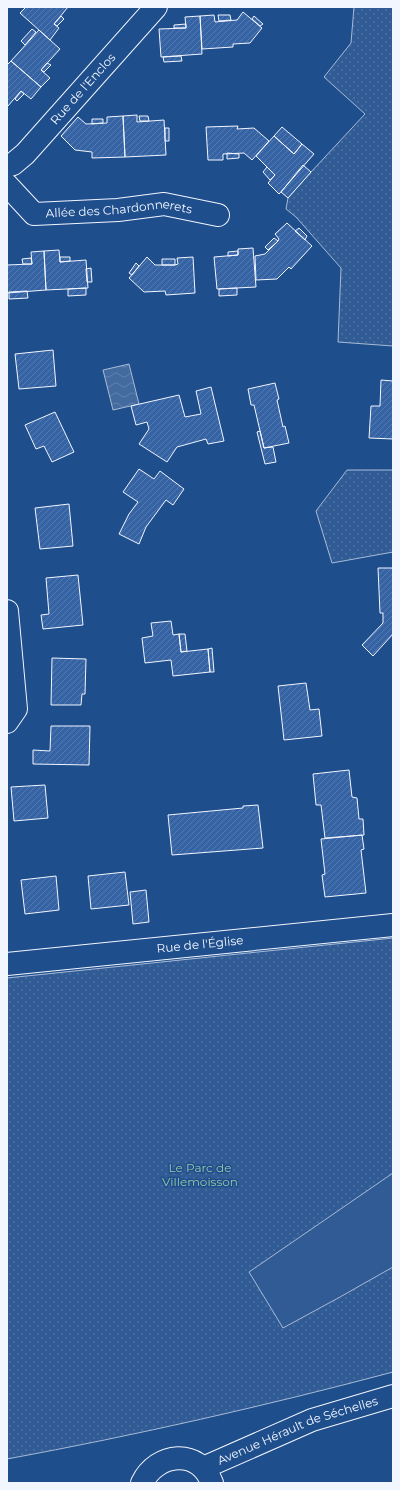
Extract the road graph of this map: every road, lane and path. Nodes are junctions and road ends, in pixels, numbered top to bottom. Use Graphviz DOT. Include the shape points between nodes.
graph roads {
  1 [pos="156,7"];
  2 [pos="7,166"];
  3 [pos="7,185"];
  4 [pos="218,216"];
  5 [pos="7,611"];
  6 [pos="7,722"];
  7 [pos="393,925"];
  8 [pos="7,964"];
  9 [pos="393,1396"];
  10 [pos="207,1475"];
  11 [pos="142,1483"];
  1 -- 2 [label="street, Rue de l'Enclos" via="25,154"];
  3 -- 4 [label="street, Allée des Chardonnerets" via="34,214 118,210 164,204"];
  5 -- 6 [label="street" via="16,709"];
  7 -- 8 [label="street, Rue de l'Église"];
  9 -- 10 [label="street, Avenue Hérault de Séchelles" via="312,1420"];
  10 -- 11 [label="street" via="194,1462 174,1458 154,1466"];
}
